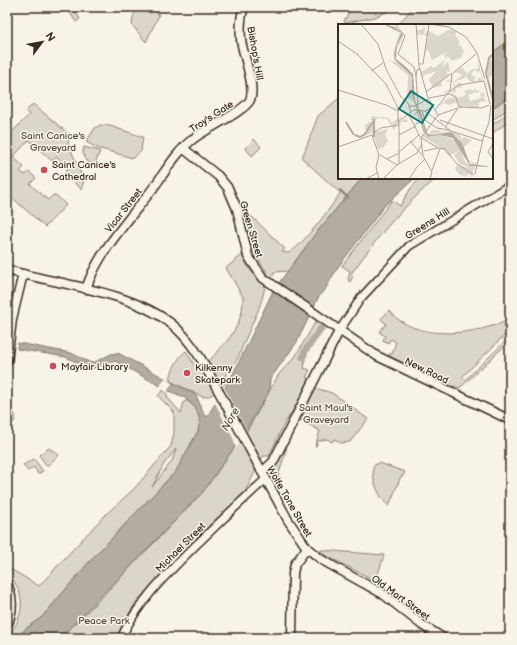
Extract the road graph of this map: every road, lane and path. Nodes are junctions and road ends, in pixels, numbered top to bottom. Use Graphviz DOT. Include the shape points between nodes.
graph roads {
  1 [pos="244,7"];
  2 [pos="249,102"];
  3 [pos="184,149"];
  4 [pos="510,185"];
  5 [pos="7,270"];
  6 [pos="23,274"];
  7 [pos="86,289"];
  8 [pos="339,331"];
  9 [pos="7,362"];
  10 [pos="510,420"];
  11 [pos="260,468"];
  12 [pos="266,480"];
  13 [pos="307,548"];
  14 [pos="7,582"];
  15 [pos="7,627"];
  16 [pos="121,638"];
  17 [pos="292,638"];
  18 [pos="443,638"];
  1 -- 2 [label="main road, Bishop's Hill" via="240,27 244,59 252,88"];
  2 -- 3 [label="main road, Troy's Gate" via="193,139"];
  3 -- 7 [label="main road, Vicar Street" via="123,225 103,254"];
  3 -- 8 [label="main road, Green Street" via="225,184 237,209 248,256 255,268 269,282"];
  4 -- 8 [label="street, Greens Hill" via="409,246 361,298"];
  5 -- 6 [label="main road, Wolfe Tone Street"];
  6 -- 7 [label="main road, Wolfe Tone Street"];
  6 -- 9 [label="main road" via="12,319"];
  7 -- 11 [label="main road, Wolfe Tone Street" via="120,298 158,315 184,335 204,364"];
  8 -- 10 [label="main road, New Road" via="377,356"];
  8 -- 11 [label="main road" via="273,462"];
  11 -- 12 [label="main road, Wolfe Tone Street"];
  12 -- 13 [label="main road, Wolfe Tone Street"];
  12 -- 16 [label="street, Michael Street" via="160,581 140,604"];
  13 -- 17 [label="main road, Wolfe Tone Street" via="295,564 293,573"];
  13 -- 18 [label="main road, Old Mart Street" via="322,560 383,594"];
  14 -- 15 [label="street" via="12,598 12,614"];
}
